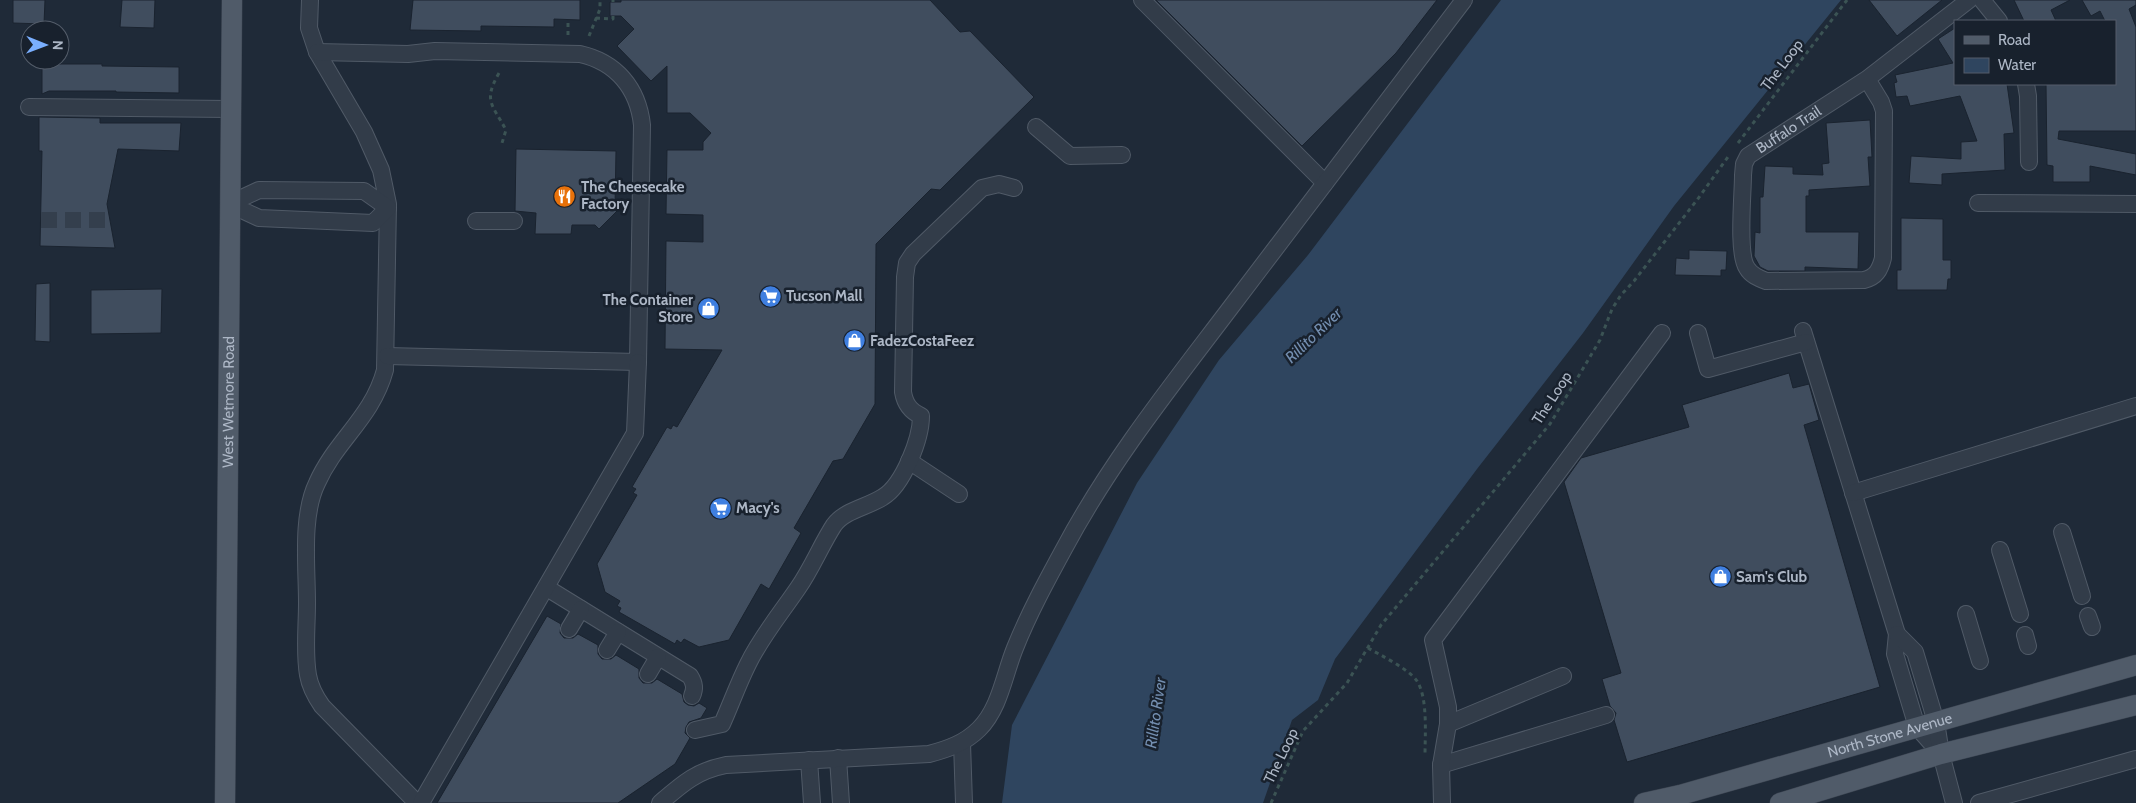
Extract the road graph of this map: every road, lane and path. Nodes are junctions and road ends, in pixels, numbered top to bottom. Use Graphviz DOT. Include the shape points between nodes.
graph roads {
  1 [pos="232,0"];
  2 [pos="310,0"];
  3 [pos="600,0"];
  4 [pos="1142,0"];
  5 [pos="1464,0"];
  6 [pos="1847,0"];
  7 [pos="1969,0"];
  8 [pos="1982,0"];
  9 [pos="613,16"];
  10 [pos="596,18"];
  11 [pos="568,20"];
  12 [pos="1998,20"];
  13 [pos="568,35"];
  14 [pos="589,36"];
  15 [pos="317,52"];
  16 [pos="499,73"];
  17 [pos="1867,79"];
  18 [pos="2026,85"];
  19 [pos="29,107"];
  20 [pos="230,109"];
  21 [pos="1036,127"];
  22 [pos="502,143"];
  23 [pos="1737,143"];
  24 [pos="1732,151"];
  25 [pos="1122,155"];
  26 [pos="2029,162"];
  27 [pos="1325,183"];
  28 [pos="1014,188"];
  29 [pos="1978,203"];
  30 [pos="229,204"];
  31 [pos="2136,204"];
  32 [pos="388,208"];
  33 [pos="476,221"];
  34 [pos="514,221"];
  35 [pos="1662,333"];
  36 [pos="1698,333"];
  37 [pos="386,356"];
  38 [pos="638,362"];
  39 [pos="2136,406"];
  40 [pos="909,460"];
  41 [pos="1853,493"];
  42 [pos="959,494"];
  43 [pos="2062,532"];
  44 [pos="2000,550"];
  45 [pos="547,588"];
  46 [pos="2082,596"];
  47 [pos="581,609"];
  48 [pos="1966,614"];
  49 [pos="2020,614"];
  50 [pos="570,629"];
  51 [pos="618,632"];
  52 [pos="1368,648"];
  53 [pos="607,650"];
  54 [pos="658,657"];
  55 [pos="1980,661"];
  56 [pos="2136,665"];
  57 [pos="648,674"];
  58 [pos="1563,676"];
  59 [pos="692,696"];
  60 [pos="2136,705"];
  61 [pos="1606,715"];
  62 [pos="1448,724"];
  63 [pos="1927,724"];
  64 [pos="694,730"];
  65 [pos="962,743"];
  66 [pos="1941,754"];
  67 [pos="838,758"];
  68 [pos="2136,759"];
  69 [pos="809,760"];
  70 [pos="1433,765"];
  71 [pos="226,803"];
  72 [pos="417,803"];
  73 [pos="421,803"];
  74 [pos="660,803"];
  75 [pos="812,803"];
  76 [pos="841,803"];
  77 [pos="964,803"];
  78 [pos="1271,803"];
  79 [pos="1442,803"];
  80 [pos="1644,803"];
  81 [pos="1780,803"];
  82 [pos="1954,803"];
  83 [pos="1979,803"];
  1 -- 20 [label="main road, West Wetmore Road"];
  2 -- 15 [label="street" via="309,28"];
  3 -- 10 [label="path"];
  4 -- 27 [label="street"];
  5 -- 27 [label="street"];
  6 -- 23 [label="path, The Loop"];
  7 -- 17 [label="street, Buffalo Trail"];
  8 -- 12 [label="street"];
  9 -- 10 [label="path" via="613,19"];
  10 -- 14 [label="path"];
  11 -- 13 [label="path"];
  15 -- 32 [label="street" via="364,132 381,170"];
  15 -- 38 [label="street" via="568,54 596,59 618,72 635,96 641,118"];
  16 -- 22 [label="path" via="490,88 490,101 506,130"];
  17 -- 17 [label="street, Buffalo Trail" via="1748,156 1744,164 1742,195 1742,254 1746,268 1754,276 1766,281 1864,280 1880,269 1883,258 1884,111"];
  18 -- 26 [label="street"];
  19 -- 20 [label="street"];
  20 -- 30 [label="main road, West Wetmore Road"];
  21 -- 25 [label="street" via="1070,156"];
  24 -- 52 [label="path, The Loop" via="1621,295 1600,340 1550,424 1381,625"];
  27 -- 65 [label="street" via="1109,473 1065,547 1027,622 992,712 980,728"];
  28 -- 40 [label="street" via="998,184 982,188 907,263 903,392 906,403 921,416"];
  29 -- 31 [label="street"];
  30 -- 32 [label="street" via="259,190 364,191"];
  30 -- 32 [label="street" via="259,218 373,222"];
  30 -- 71 [label="main road, West Wetmore Road"];
  32 -- 37 [label="street"];
  33 -- 34 [label="street"];
  35 -- 62 [label="street" via="1433,640 1448,707"];
  36 -- 41 [label="street" via="1708,369 1805,336"];
  37 -- 38 [label="street"];
  37 -- 72 [label="street" via="377,394 362,420 322,471 309,504 307,663 311,687 322,706"];
  38 -- 45 [label="street" via="636,433"];
  39 -- 41 [label="street"];
  40 -- 42 [label="street"];
  40 -- 64 [label="street" via="890,492 835,524 799,587 748,664 722,724"];
  41 -- 63 [label="street" via="1897,634 1916,652"];
  43 -- 46 [label="street"];
  44 -- 49 [label="street"];
  45 -- 47 [label="street"];
  45 -- 73 [label="street"];
  47 -- 50 [label="street"];
  47 -- 51 [label="street"];
  48 -- 55 [label="street"];
  51 -- 53 [label="street"];
  51 -- 54 [label="street"];
  52 -- 70 [label="path" via="1417,680 1425,708"];
  52 -- 78 [label="path, The Loop" via="1347,683 1304,732"];
  54 -- 57 [label="street"];
  54 -- 59 [label="street" via="690,676 694,682"];
  56 -- 63 [label="main road, North Stone Avenue"];
  58 -- 62 [label="street"];
  60 -- 66 [label="main road"];
  61 -- 70 [label="street"];
  62 -- 70 [label="street"];
  63 -- 66 [label="street"];
  63 -- 80 [label="main road, North Stone Avenue"];
  65 -- 67 [label="street" via="929,754"];
  65 -- 77 [label="street"];
  66 -- 81 [label="main road"];
  66 -- 82 [label="street"];
  67 -- 69 [label="street"];
  67 -- 76 [label="street"];
  68 -- 83 [label="street"];
  69 -- 74 [label="street" via="712,768 687,780"];
  69 -- 75 [label="street"];
  70 -- 79 [label="street"];
}
